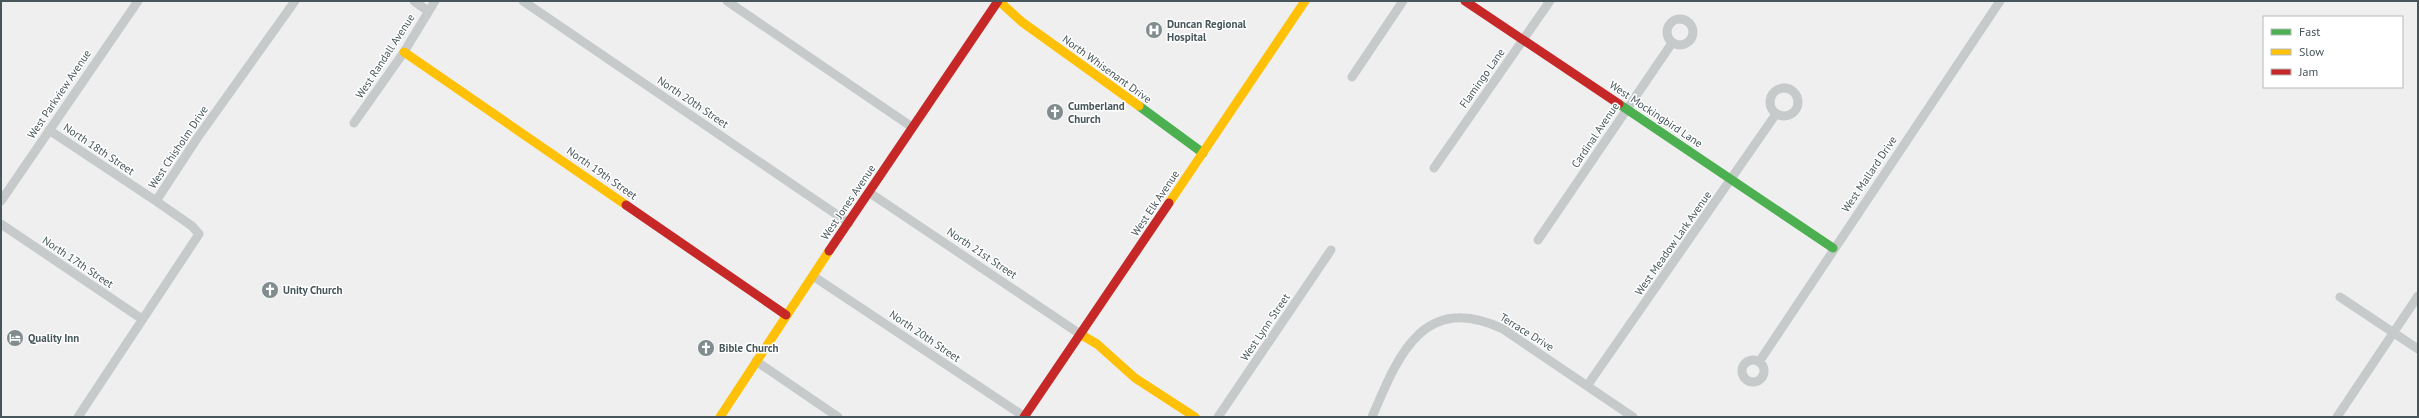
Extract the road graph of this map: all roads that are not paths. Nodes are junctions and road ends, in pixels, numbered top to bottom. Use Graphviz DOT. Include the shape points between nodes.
graph roads {
  1 [pos="138,1"];
  2 [pos="295,1"];
  3 [pos="414,1"];
  4 [pos="435,1"];
  5 [pos="523,1"];
  6 [pos="727,1"];
  7 [pos="998,1"];
  8 [pos="1305,1"];
  9 [pos="1403,1"];
  10 [pos="1465,1"];
  11 [pos="1550,1"];
  12 [pos="2000,1"];
  13 [pos="428,10"];
  14 [pos="1523,40"];
  15 [pos="1672,43"];
  16 [pos="404,52"];
  17 [pos="1352,77"];
  18 [pos="1627,109"];
  19 [pos="1776,114"];
  20 [pos="354,123"];
  21 [pos="912,127"];
  22 [pos="49,130"];
  23 [pos="1203,153"];
  24 [pos="1434,168"];
  25 [pos="1733,179"];
  26 [pos="870,193"];
  27 [pos="1,201"];
  28 [pos="156,201"];
  29 [pos="849,223"];
  30 [pos="1,224"];
  31 [pos="1538,240"];
  32 [pos="1833,248"];
  33 [pos="1331,250"];
  34 [pos="813,276"];
  35 [pos="2418,296"];
  36 [pos="2340,298"];
  37 [pos="786,315"];
  38 [pos="142,319"];
  39 [pos="2394,333"];
  40 [pos="1080,334"];
  41 [pos="2418,350"];
  42 [pos="756,361"];
  43 [pos="1759,362"];
  44 [pos="1587,386"];
  45 [pos="78,417"];
  46 [pos="720,417"];
  47 [pos="838,417"];
  48 [pos="1024,417"];
  49 [pos="1195,417"];
  50 [pos="1218,417"];
  51 [pos="1372,417"];
  52 [pos="1633,417"];
  53 [pos="2337,417"];
  1 -- 22 [label="street, West Parkview Avenue"];
  2 -- 28 [label="street, West Chisholm Drive" via="198,137"];
  3 -- 13 [label="street"];
  4 -- 13 [label="street, West Randall Avenue"];
  5 -- 29 [label="street, North 20th Street"];
  6 -- 21 [label="street"];
  7 -- 21 [label="street, West Jones Avenue"];
  7 -- 23 [label="street, North Whisenant Drive" via="1022,22"];
  8 -- 23 [label="street, West Elk Avenue"];
  9 -- 17 [label="street"];
  10 -- 14 [label="street, West Mockingbird Lane"];
  11 -- 14 [label="street, Flamingo Lane"];
  12 -- 32 [label="street, West Mallard Drive"];
  13 -- 16 [label="street, West Randall Avenue"];
  14 -- 18 [label="street, West Mockingbird Lane"];
  14 -- 24 [label="street, Flamingo Lane"];
  15 -- 18 [label="street, Cardinal Avenue"];
  16 -- 20 [label="street, West Randall Avenue"];
  16 -- 37 [label="street, North 19th Street"];
  18 -- 25 [label="street, West Mockingbird Lane"];
  18 -- 31 [label="street, Cardinal Avenue"];
  19 -- 25 [label="street, West Meadow Lark Avenue"];
  21 -- 26 [label="street, West Jones Avenue"];
  22 -- 27 [label="street, West Parkview Avenue"];
  22 -- 28 [label="street, North 18th Street"];
  23 -- 40 [label="street, West Elk Avenue"];
  25 -- 32 [label="street, West Mockingbird Lane"];
  25 -- 44 [label="street, West Meadow Lark Avenue"];
  26 -- 29 [label="street, West Jones Avenue"];
  26 -- 40 [label="street, North 21st Street"];
  28 -- 38 [label="street, West Chisholm Drive" via="192,226 199,234"];
  29 -- 34 [label="street, West Jones Avenue"];
  30 -- 38 [label="street, North 17th Street"];
  32 -- 43 [label="street, West Mallard Drive"];
  33 -- 50 [label="street, West Lynn Street"];
  34 -- 37 [label="street, West Jones Avenue"];
  34 -- 48 [label="street, North 20th Street"];
  35 -- 39 [label="street"];
  36 -- 39 [label="street"];
  37 -- 42 [label="street, West Jones Avenue"];
  38 -- 45 [label="street, West Chisholm Drive"];
  39 -- 41 [label="street"];
  39 -- 53 [label="street"];
  40 -- 48 [label="street, West Elk Avenue"];
  40 -- 49 [label="street" via="1097,344 1135,378"];
  42 -- 46 [label="street, West Jones Avenue"];
  42 -- 47 [label="street"];
  44 -- 51 [label="street, Terrace Drive" via="1504,329 1488,322 1451,319 1433,324 1418,333 1404,350"];
  44 -- 52 [label="street, Terrace Drive"];
}
